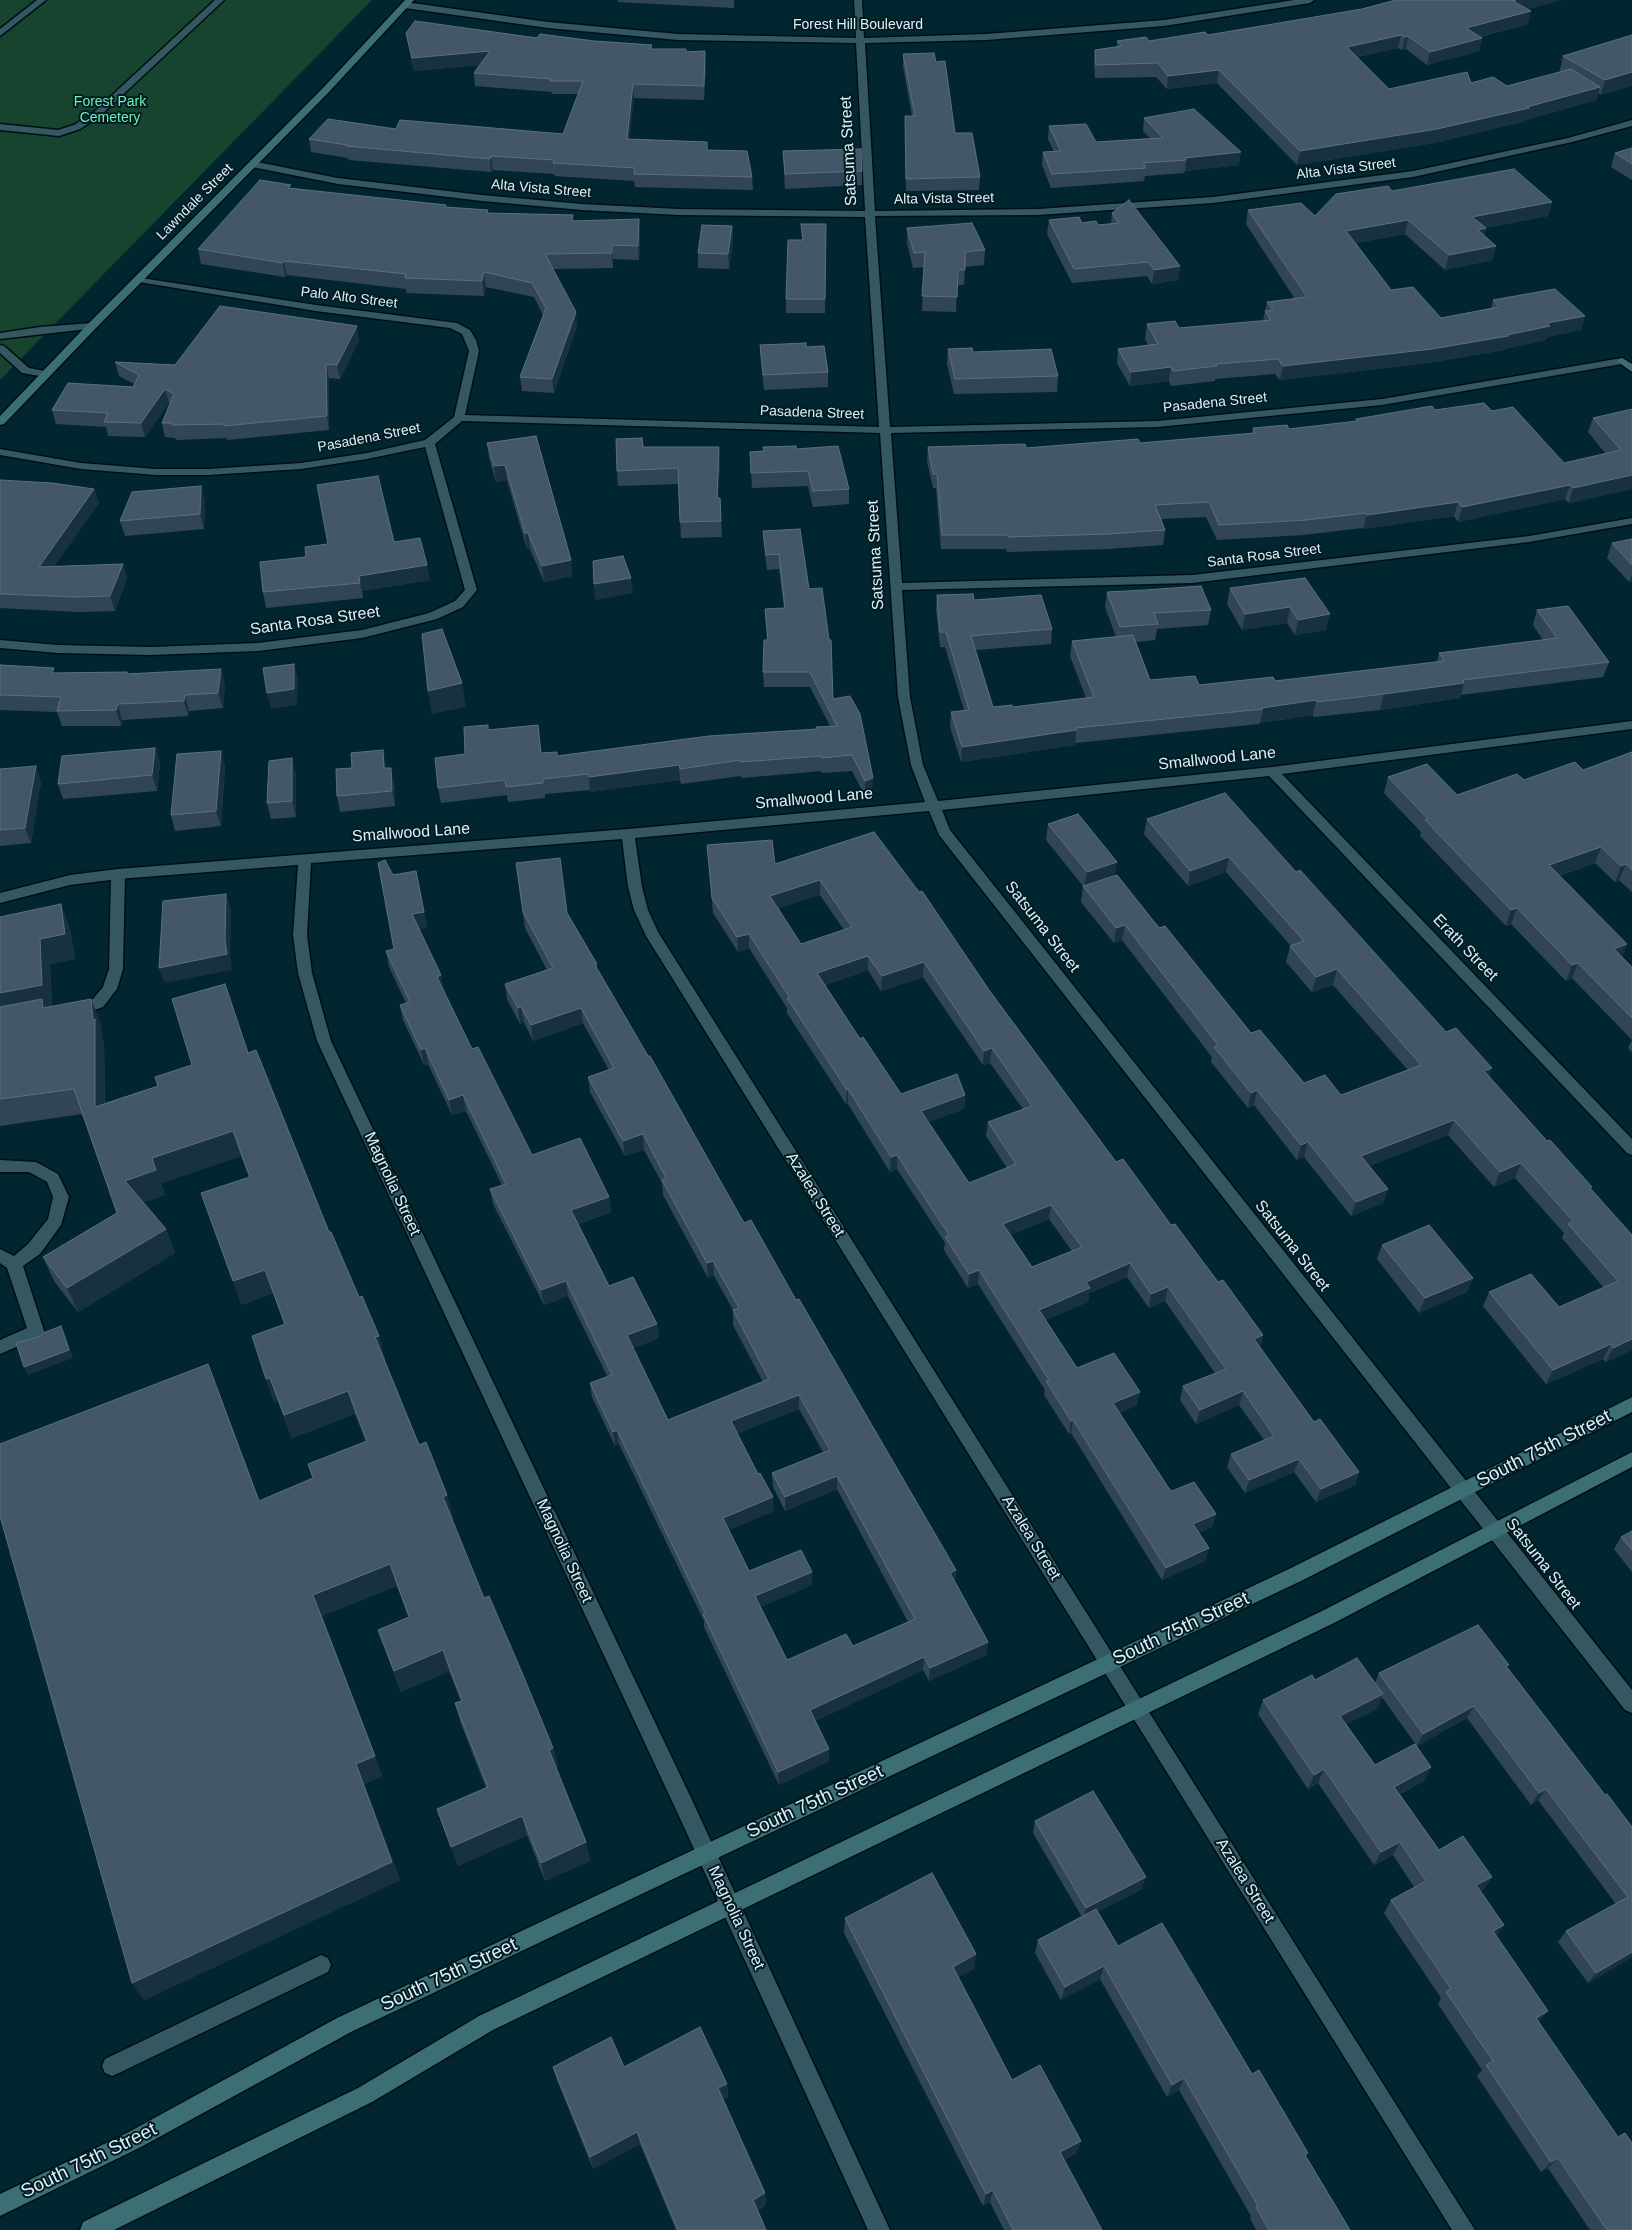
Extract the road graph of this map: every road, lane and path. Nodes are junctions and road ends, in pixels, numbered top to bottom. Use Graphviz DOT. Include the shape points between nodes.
graph roads {
  1 [pos="42,0"];
  2 [pos="220,0"];
  3 [pos="858,0"];
  4 [pos="1310,0"];
  5 [pos="407,3"];
  6 [pos="0,33"];
  7 [pos="861,40"];
  8 [pos="1632,122"];
  9 [pos="0,127"];
  10 [pos="252,164"];
  11 [pos="870,214"];
  12 [pos="139,279"];
  13 [pos="92,326"];
  14 [pos="0,336"];
  15 [pos="0,348"];
  16 [pos="1627,360"];
  17 [pos="1632,369"];
  18 [pos="46,374"];
  19 [pos="459,418"];
  20 [pos="0,422"];
  21 [pos="886,430"];
  22 [pos="429,443"];
  23 [pos="0,452"];
  24 [pos="1632,521"];
  25 [pos="896,587"];
  26 [pos="0,644"];
  27 [pos="1632,725"];
  28 [pos="1272,771"];
  29 [pos="932,806"];
  30 [pos="628,834"];
  31 [pos="305,859"];
  32 [pos="118,874"];
  33 [pos="0,898"];
  34 [pos="63,1015"];
  35 [pos="1632,1149"];
  36 [pos="0,1166"];
  37 [pos="0,1254"];
  38 [pos="14,1264"];
  39 [pos="0,1347"];
  40 [pos="1632,1404"];
  41 [pos="1632,1459"];
  42 [pos="1463,1490"];
  43 [pos="1495,1531"];
  44 [pos="1109,1663"];
  45 [pos="1632,1704"];
  46 [pos="1138,1709"];
  47 [pos="707,1854"];
  48 [pos="730,1905"];
  49 [pos="322,1965"];
  50 [pos="112,2066"];
  51 [pos="0,2204"];
  52 [pos="91,2230"];
  53 [pos="879,2230"];
  54 [pos="1464,2230"];
  1 -- 6 [label="street"];
  2 -- 9 [label="street" via="97,114 77,127 59,133 44,133"];
  3 -- 7 [label="street, Satsuma Street"];
  4 -- 7 [label="street, Forest Hill Boulevard" via="1164,23 986,37"];
  5 -- 7 [label="street, Forest Hill Boulevard" via="548,25 678,37"];
  5 -- 10 [label="main road, Lawndale Street"];
  7 -- 11 [label="street, Satsuma Street"];
  8 -- 11 [label="street, Alta Vista Street" via="1569,140 1413,174 1213,200 1038,212"];
  10 -- 11 [label="street, Alta Vista Street" via="338,181 582,207 679,212"];
  10 -- 12 [label="main road, Lawndale Street"];
  11 -- 21 [label="street, Satsuma Street"];
  12 -- 13 [label="main road, Lawndale Street"];
  12 -- 19 [label="street, Palo Alto Street" via="316,308 453,325 466,332 474,350"];
  13 -- 14 [label="street"];
  13 -- 18 [label="main road, Lawndale Street"];
  15 -- 18 [label="street" via="26,371"];
  16 -- 17 [label="main road"];
  16 -- 21 [label="street, Pasadena Street" via="1382,402 1157,424"];
  18 -- 20 [label="main road, Lawndale Street"];
  19 -- 21 [label="street, Pasadena Street"];
  19 -- 22 [label="street, Pasadena Street"];
  21 -- 25 [label="street, Satsuma Street"];
  22 -- 23 [label="street, Pasadena Street" via="301,466 208,472 81,466"];
  22 -- 26 [label="street, Santa Rosa Street" via="471,590 459,604 433,616 362,634 258,647 151,651"];
  24 -- 25 [label="street, Santa Rosa Street" via="1529,539 1192,579"];
  25 -- 29 [label="street, Satsuma Street" via="904,697 917,765"];
  27 -- 28 [label="street, Smallwood Lane"];
  28 -- 29 [label="street, Smallwood Lane"];
  28 -- 35 [label="street, Erath Street"];
  29 -- 30 [label="street, Smallwood Lane"];
  29 -- 42 [label="street, Satsuma Street" via="944,832"];
  30 -- 31 [label="street, Smallwood Lane"];
  30 -- 44 [label="street, Azalea Street" via="635,887 651,933"];
  31 -- 32 [label="street, Smallwood Lane"];
  31 -- 47 [label="street, Magnolia Street" via="300,935 306,973 324,1041"];
  32 -- 33 [label="street, Smallwood Lane" via="70,880"];
  32 -- 34 [label="street" via="116,969 110,990 98,1003"];
  36 -- 38 [label="street" via="31,1166 53,1178 61,1197 55,1221 34,1249"];
  37 -- 38 [label="street"];
  38 -- 39 [label="street" via="37,1334"];
  40 -- 42 [label="main road, South 75th Street"];
  41 -- 43 [label="main road"];
  42 -- 43 [label="street, Satsuma Street"];
  42 -- 44 [label="main road, South 75th Street" via="1297,1574"];
  43 -- 45 [label="street, Satsuma Street"];
  43 -- 46 [label="main road"];
  44 -- 46 [label="street, Azalea Street"];
  44 -- 47 [label="main road, South 75th Street"];
  46 -- 48 [label="main road"];
  46 -- 54 [label="street, Azalea Street"];
  47 -- 48 [label="street, Magnolia Street"];
  47 -- 51 [label="main road, South 75th Street" via="344,2025 134,2140"];
  48 -- 52 [label="main road" via="486,2023 365,2095"];
  48 -- 53 [label="street, Magnolia Street"];
  49 -- 50 [label="street"];
}
